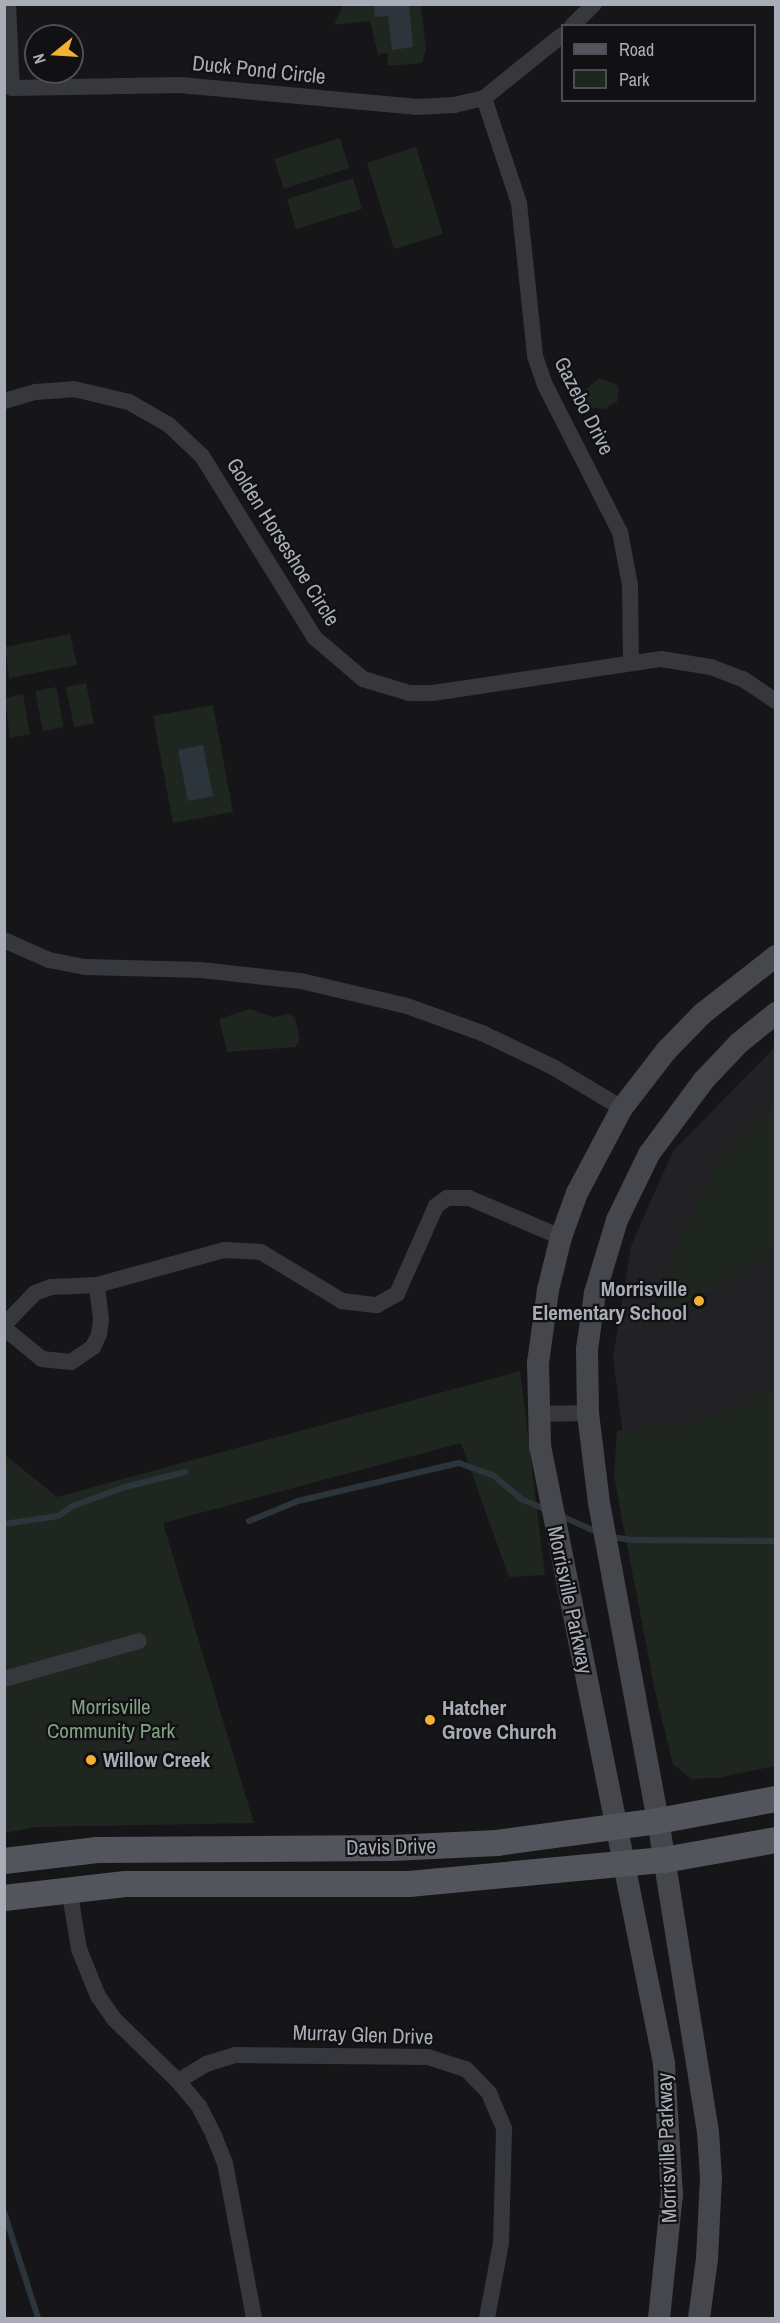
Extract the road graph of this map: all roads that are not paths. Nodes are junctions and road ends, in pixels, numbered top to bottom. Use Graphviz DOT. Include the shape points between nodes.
graph roads {
  1 [pos="8,4"];
  2 [pos="594,4"];
  3 [pos="574,24"];
  4 [pos="561,36"];
  5 [pos="484,98"];
  6 [pos="4,401"];
  7 [pos="631,662"];
  8 [pos="776,700"];
  9 [pos="4,940"];
  10 [pos="776,956"];
  11 [pos="776,1013"];
  12 [pos="622,1108"];
  13 [pos="561,1237"];
  14 [pos="97,1285"];
  15 [pos="4,1326"];
  16 [pos="588,1413"];
  17 [pos="537,1414"];
  18 [pos="139,1641"];
  19 [pos="4,1679"];
  20 [pos="776,1799"];
  21 [pos="658,1821"];
  22 [pos="620,1827"];
  23 [pos="776,1840"];
  24 [pos="664,1860"];
  25 [pos="4,1861"];
  26 [pos="627,1864"];
  27 [pos="69,1888"];
  28 [pos="4,1898"];
  29 [pos="178,2081"];
  30 [pos="254,2319"];
  31 [pos="487,2319"];
  32 [pos="659,2319"];
  33 [pos="699,2319"];
  1 -- 5 [label="street, Duck Pond Circle" via="12,88 170,84 416,107 454,105"];
  2 -- 3 [label="street"];
  4 -- 5 [label="street, Duck Pond Circle"];
  5 -- 7 [label="street, Gazebo Drive" via="519,203 535,356 544,385 620,532 630,585"];
  6 -- 7 [label="street, Golden Horseshoe Circle" via="35,392 74,389 129,402 170,425 202,456 315,638 363,679 409,693 434,693"];
  7 -- 8 [label="street, Golden Horseshoe Circle" via="661,659 711,667 743,679"];
  9 -- 12 [label="street" via="49,960 86,967 201,970 301,981 407,1006 482,1033 553,1067"];
  10 -- 12 [label="main road, Morrisville Parkway" via="702,1014 666,1051"];
  11 -- 16 [label="main road, Morrisville Parkway" via="739,1043 671,1123 650,1154 617,1220 587,1349"];
  12 -- 13 [label="main road, Morrisville Parkway" via="577,1193"];
  13 -- 14 [label="street" via="469,1198 447,1198 436,1206 397,1294 377,1305 342,1301 278,1259 242,1250 224,1251"];
  13 -- 17 [label="main road, Morrisville Parkway" via="548,1290 538,1364"];
  14 -- 15 [label="street" via="51,1287 35,1293"];
  14 -- 15 [label="street" via="99,1334 93,1347 71,1362 42,1359"];
  16 -- 17 [label="street"];
  16 -- 21 [label="main road, Morrisville Parkway" via="599,1503"];
  17 -- 22 [label="main road, Morrisville Parkway" via="553,1515"];
  18 -- 19 [label="street"];
  20 -- 21 [label="main road, Davis Drive"];
  21 -- 22 [label="main road, Davis Drive"];
  21 -- 24 [label="main road, Morrisville Parkway"];
  22 -- 25 [label="main road, Davis Drive" via="496,1843 392,1848 97,1850"];
  22 -- 26 [label="main road, Morrisville Parkway"];
  23 -- 24 [label="main road, Davis Drive"];
  24 -- 26 [label="main road, Davis Drive"];
  24 -- 33 [label="main road, Morrisville Parkway" via="708,2132 711,2178"];
  26 -- 27 [label="main road, Davis Drive" via="409,1884 125,1884"];
  26 -- 32 [label="main road, Morrisville Parkway" via="664,2063 671,2129 672,2195"];
  27 -- 28 [label="main road, Davis Drive"];
  27 -- 29 [label="street" via="79,1949 98,1996 114,2019"];
  29 -- 30 [label="street" via="199,2106 225,2163"];
  29 -- 31 [label="street, Murray Glen Drive" via="206,2064 236,2055 428,2057 466,2069 489,2093 504,2129 501,2242"];
}
